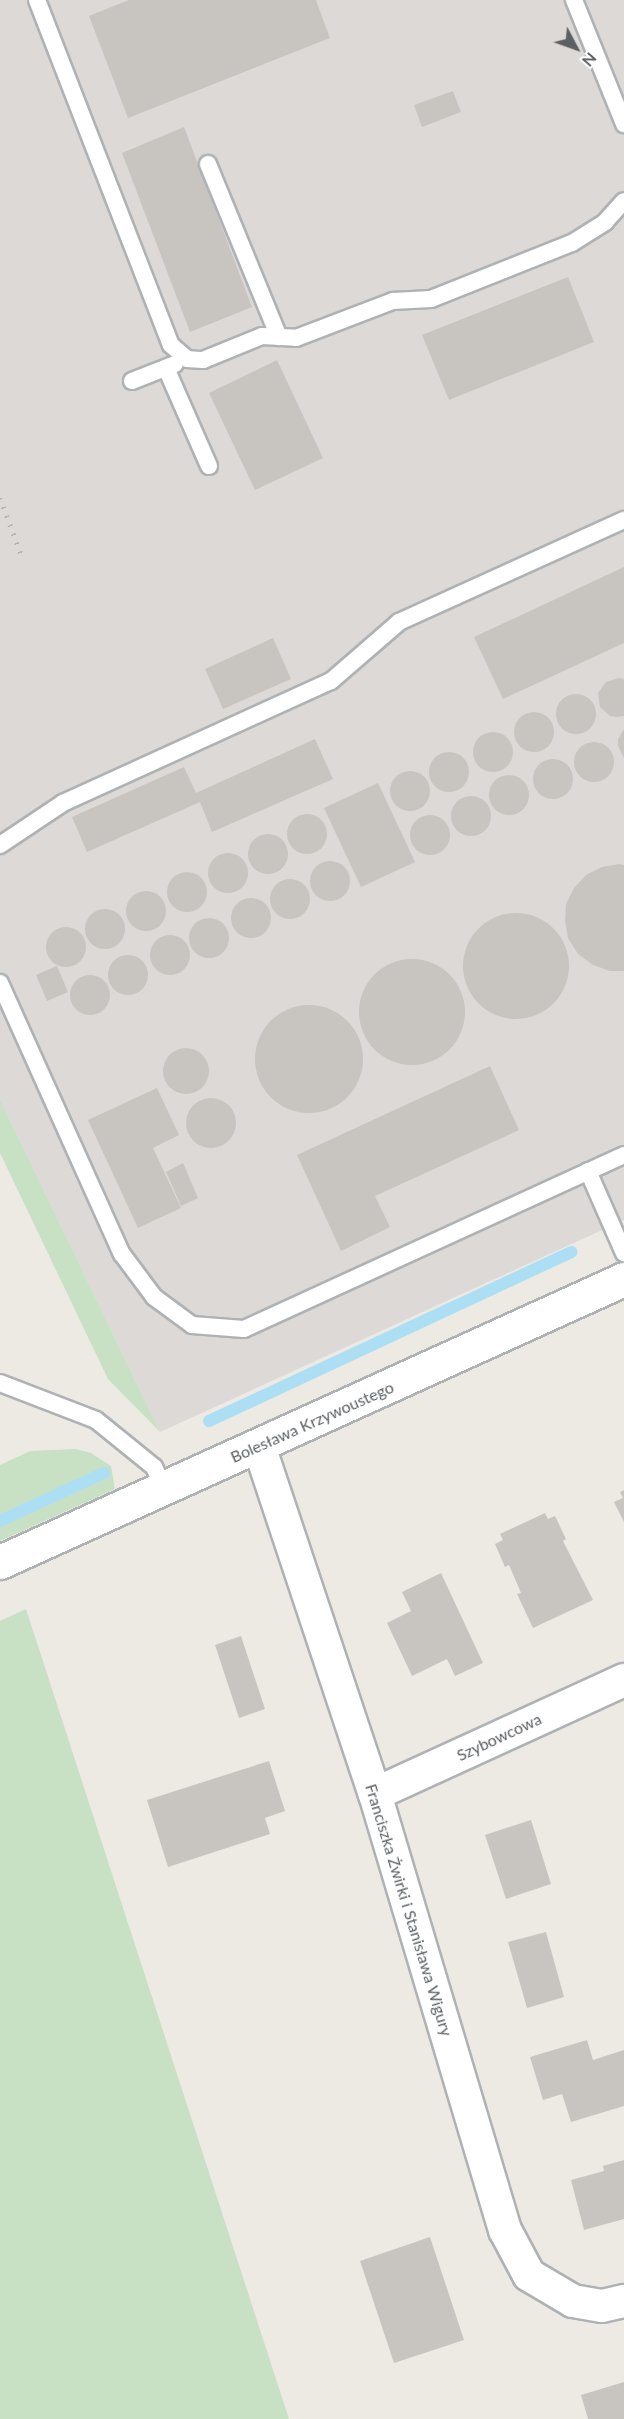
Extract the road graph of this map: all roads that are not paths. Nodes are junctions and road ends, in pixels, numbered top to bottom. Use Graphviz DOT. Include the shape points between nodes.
graph roads {
  1 [pos="37,0"];
  2 [pos="574,0"];
  3 [pos="624,124"];
  4 [pos="208,164"];
  5 [pos="624,201"];
  6 [pos="279,337"];
  7 [pos="187,359"];
  8 [pos="166,368"];
  9 [pos="132,381"];
  10 [pos="209,466"];
  11 [pos="624,520"];
  12 [pos="0,845"];
  13 [pos="0,983"];
  14 [pos="624,1155"];
  15 [pos="588,1171"];
  16 [pos="624,1253"];
  17 [pos="624,1280"];
  18 [pos="0,1383"];
  19 [pos="259,1446"];
  20 [pos="164,1488"];
  21 [pos="0,1562"];
  22 [pos="624,1680"];
  23 [pos="375,1794"];
  24 [pos="624,2301"];
  1 -- 7 [label="lane" via="171,345"];
  2 -- 3 [label="lane"];
  4 -- 6 [label="lane"];
  5 -- 6 [label="lane" via="605,222 572,243 431,299 393,301 296,338"];
  6 -- 7 [label="lane" via="262,336 203,360"];
  7 -- 8 [label="lane"];
  8 -- 9 [label="lane"];
  8 -- 10 [label="lane"];
  11 -- 12 [label="lane" via="399,622 331,681 63,803"];
  13 -- 15 [label="lane" via="123,1254 154,1297 192,1325 244,1329"];
  14 -- 15 [label="lane"];
  15 -- 16 [label="lane"];
  17 -- 19 [label="street, Bolesława Krzywoustego"];
  18 -- 20 [label="lane" via="96,1420 154,1467"];
  19 -- 20 [label="street, Bolesława Krzywoustego"];
  19 -- 23 [label="street, Franciszka Żwirki i Stanisława Wigury"];
  20 -- 21 [label="street, Bolesława Krzywoustego"];
  22 -- 23 [label="street, Szybowcowa"];
  23 -- 24 [label="street, Franciszka Żwirki i Stanisława Wigury" via="505,2230 529,2276 573,2301 602,2306"];
}
